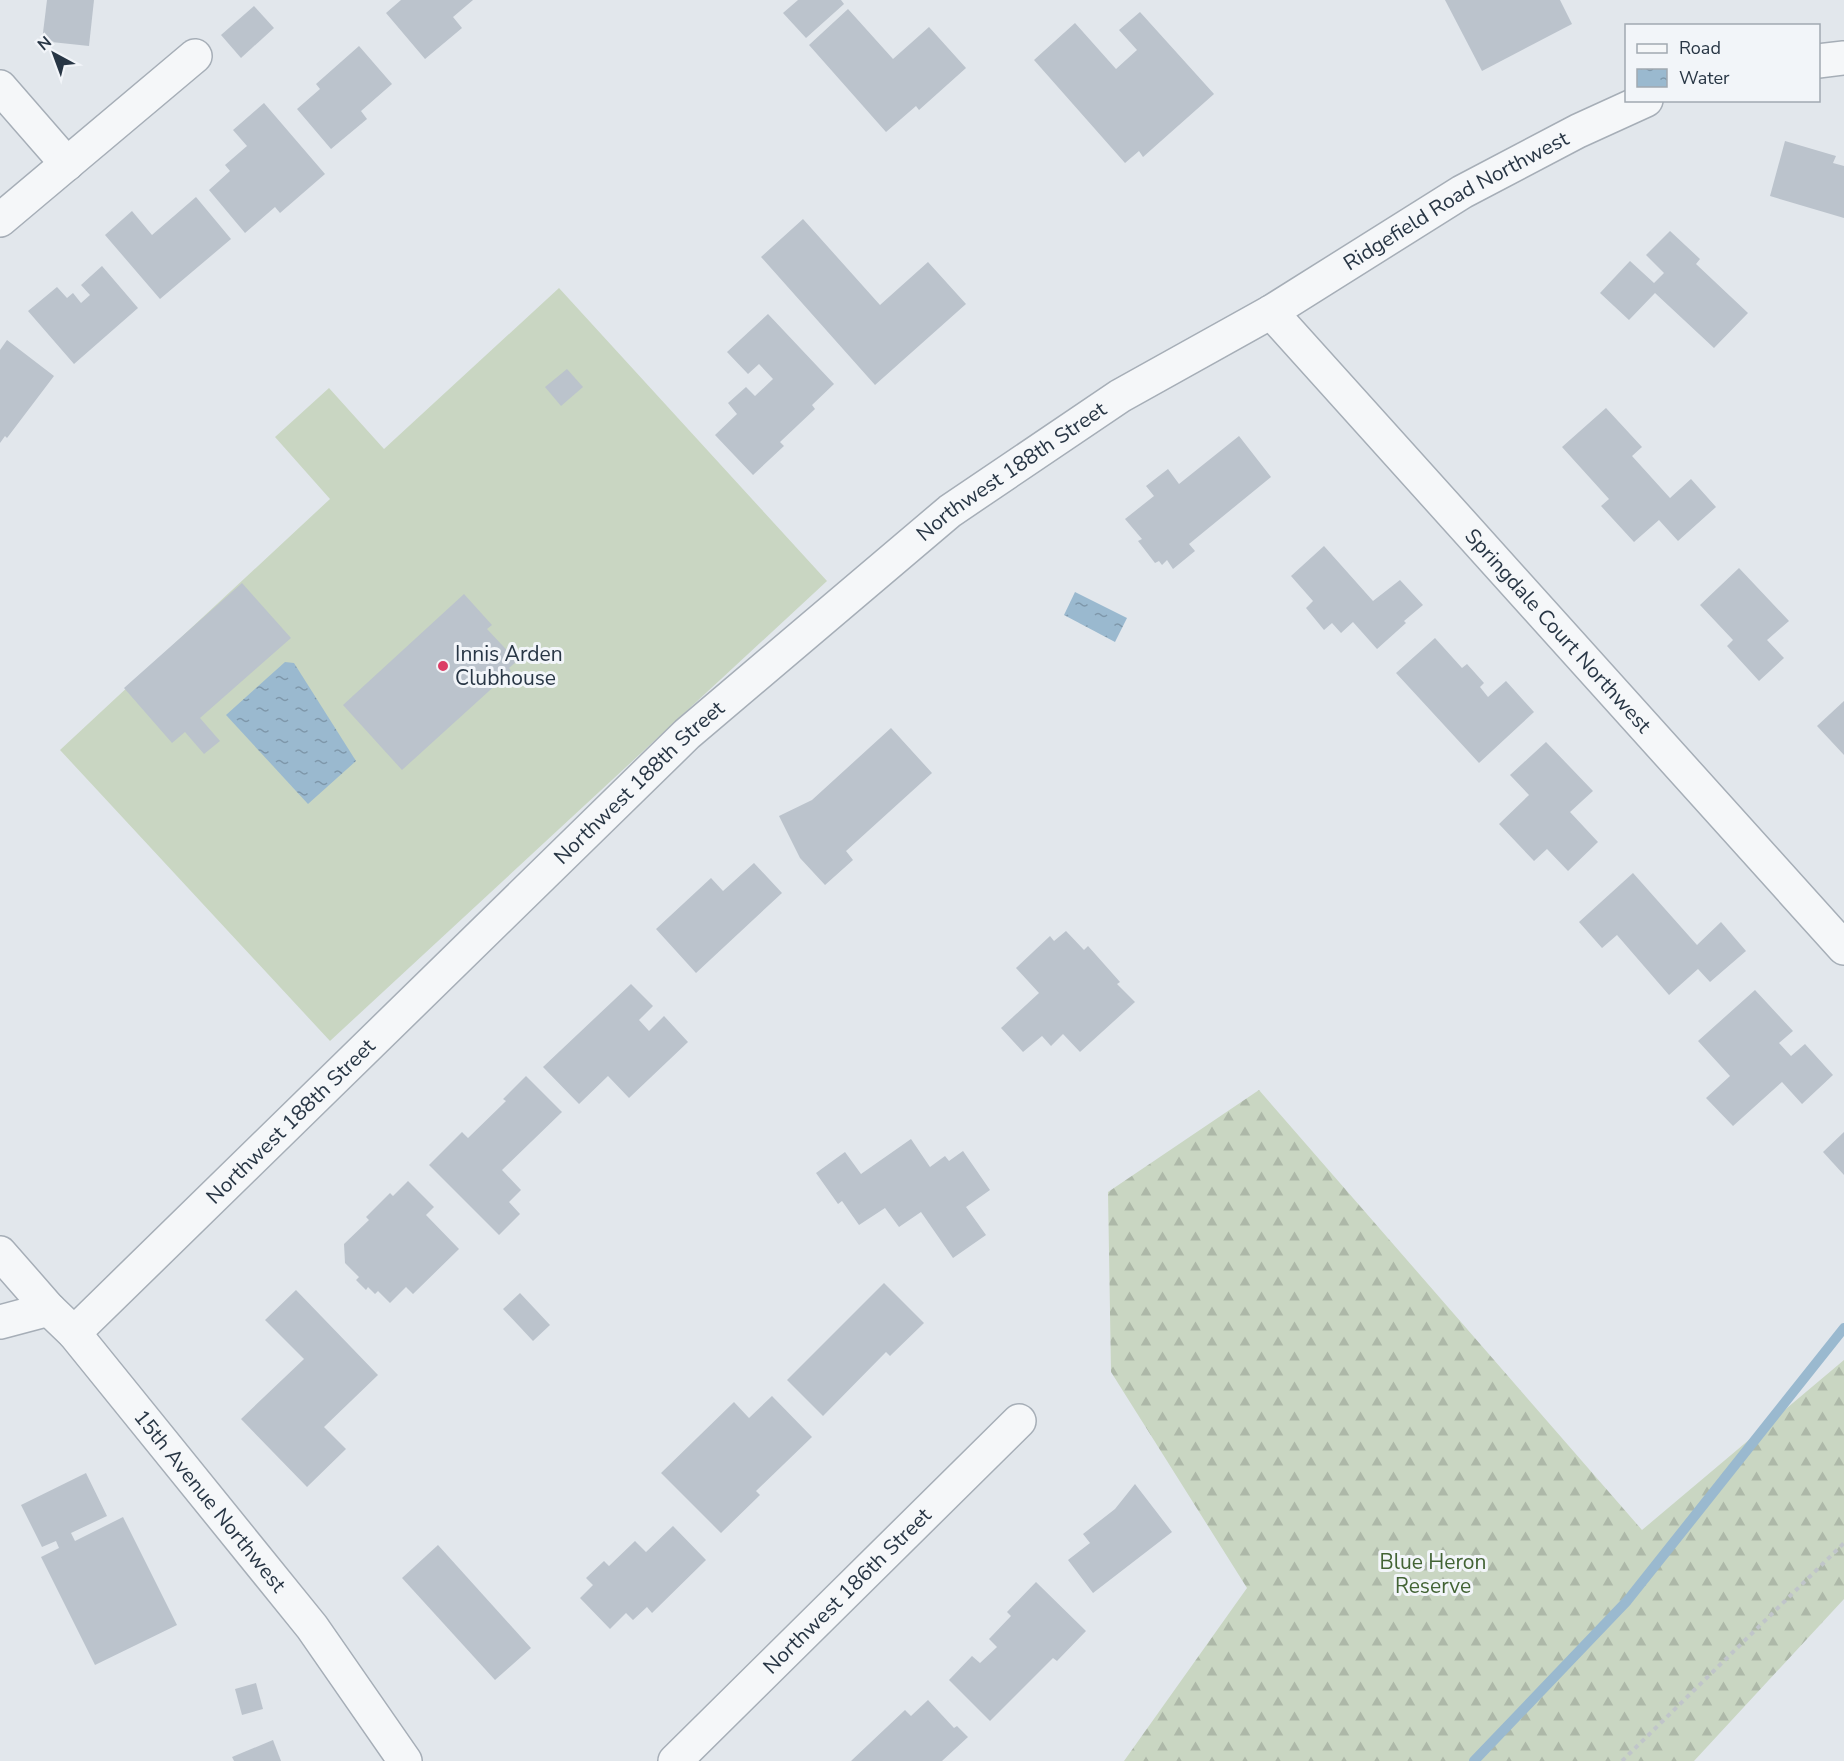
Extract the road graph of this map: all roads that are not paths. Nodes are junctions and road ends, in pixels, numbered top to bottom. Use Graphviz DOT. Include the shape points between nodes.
graph roads {
  1 [pos="195,56"];
  2 [pos="1844,58"];
  3 [pos="1820,61"];
  4 [pos="0,87"];
  5 [pos="1642,102"];
  6 [pos="67,164"];
  7 [pos="0,220"];
  8 [pos="1271,312"];
  9 [pos="1844,948"];
  10 [pos="0,1253"];
  11 [pos="49,1309"];
  12 [pos="0,1322"];
  13 [pos="74,1333"];
  14 [pos="1019,1420"];
  15 [pos="405,1761"];
  16 [pos="675,1761"];
  1 -- 6 [label="street"];
  2 -- 3 [label="street"];
  4 -- 6 [label="street"];
  5 -- 8 [label="street, Ridgefield Road Northwest" via="1462,192"];
  6 -- 7 [label="street"];
  8 -- 9 [label="street, Springdale Court Northwest"];
  8 -- 13 [label="street, Northwest 188th Street" via="1120,396 950,511 858,587 687,734"];
  10 -- 11 [label="street, 15th Avenue Northwest"];
  11 -- 12 [label="street"];
  11 -- 13 [label="street, 15th Avenue Northwest"];
  13 -- 15 [label="street, 15th Avenue Northwest" via="312,1627"];
  14 -- 16 [label="street, Northwest 186th Street"];
}
